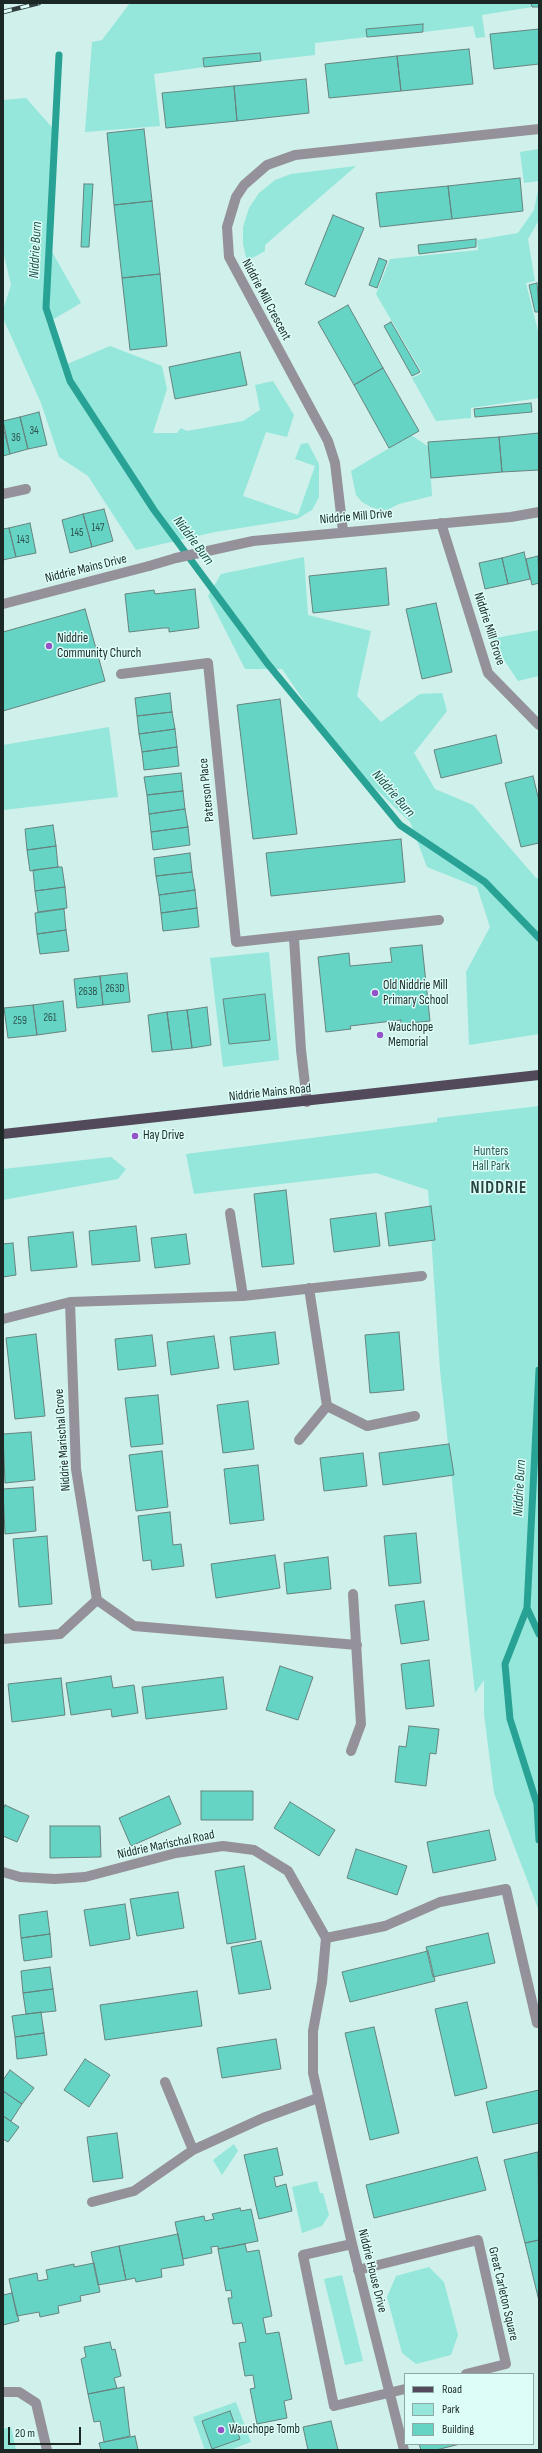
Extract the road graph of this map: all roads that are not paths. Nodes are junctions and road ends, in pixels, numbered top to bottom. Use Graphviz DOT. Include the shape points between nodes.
graph roads {
  1 [pos="539,129"];
  2 [pos="26,489"];
  3 [pos="3,494"];
  4 [pos="539,512"];
  5 [pos="441,523"];
  6 [pos="343,531"];
  7 [pos="176,558"];
  8 [pos="3,604"];
  9 [pos="121,674"];
  10 [pos="539,725"];
  11 [pos="439,920"];
  12 [pos="294,938"];
  13 [pos="539,1075"];
  14 [pos="307,1102"];
  15 [pos="3,1134"];
  16 [pos="230,1213"];
  17 [pos="422,1276"];
  18 [pos="309,1288"];
  19 [pos="243,1296"];
  20 [pos="70,1302"];
  21 [pos="3,1319"];
  22 [pos="327,1406"];
  23 [pos="415,1416"];
  24 [pos="299,1440"];
  25 [pos="353,1594"];
  26 [pos="97,1600"];
  27 [pos="3,1639"];
  28 [pos="357,1644"];
  29 [pos="351,1751"];
  30 [pos="3,1872"];
  31 [pos="326,1938"];
  32 [pos="537,2023"];
  33 [pos="165,2082"];
  34 [pos="318,2098"];
  35 [pos="193,2150"];
  36 [pos="92,2202"];
  37 [pos="352,2244"];
  38 [pos="358,2270"];
  39 [pos="470,2373"];
  40 [pos="404,2389"];
  41 [pos="3,2392"];
  42 [pos="389,2394"];
  43 [pos="47,2450"];
  44 [pos="404,2450"];
  1 -- 6 [label="street, Niddrie Mill Crescent" via="295,155 267,165 244,185 236,197 227,227 229,257 328,441 335,463"];
  2 -- 3 [label="street"];
  4 -- 5 [label="street, Niddrie Mill Drive"];
  5 -- 6 [label="street, Niddrie Mill Drive"];
  5 -- 10 [label="street, Niddrie Mill Grove" via="488,673"];
  6 -- 7 [label="street, Niddrie Mill Drive" via="253,541"];
  7 -- 8 [label="street, Niddrie Mains Drive"];
  9 -- 12 [label="street, Paterson Place" via="208,663 236,942"];
  11 -- 12 [label="street, Paterson Place"];
  12 -- 14 [label="street"];
  13 -- 14 [label="main road, Niddrie Mains Road"];
  14 -- 15 [label="main road, Niddrie Mains Road"];
  16 -- 19 [label="street"];
  17 -- 18 [label="street"];
  18 -- 19 [label="street"];
  18 -- 22 [label="street"];
  19 -- 20 [label="street"];
  20 -- 21 [label="street"];
  20 -- 26 [label="street, Niddrie Marischal Grove" via="76,1469"];
  22 -- 23 [label="street" via="367,1426"];
  22 -- 24 [label="street"];
  25 -- 28 [label="street"];
  26 -- 27 [label="street" via="60,1634"];
  26 -- 28 [label="street" via="134,1626"];
  28 -- 29 [label="street" via="361,1724"];
  30 -- 31 [label="street, Niddrie Marischal Road" via="20,1877 55,1880 85,1877 176,1853 216,1847 254,1850 288,1872"];
  31 -- 32 [label="street" via="385,1926 440,1902 506,1889"];
  31 -- 34 [label="street, Niddrie House Drive" via="322,1982 313,2031 313,2073"];
  33 -- 35 [label="street"];
  34 -- 35 [label="street" via="263,2118"];
  34 -- 37 [label="street, Niddrie House Drive"];
  35 -- 36 [label="street" via="134,2191"];
  37 -- 38 [label="street, Niddrie House Drive"];
  37 -- 42 [label="street" via="303,2255 334,2406"];
  38 -- 39 [label="street, Great Carleton Square" via="478,2240 506,2364"];
  38 -- 42 [label="street, Niddrie House Drive"];
  40 -- 42 [label="street"];
  41 -- 43 [label="street" via="19,2392 36,2403"];
  42 -- 44 [label="street, Niddrie House Drive"];
}
